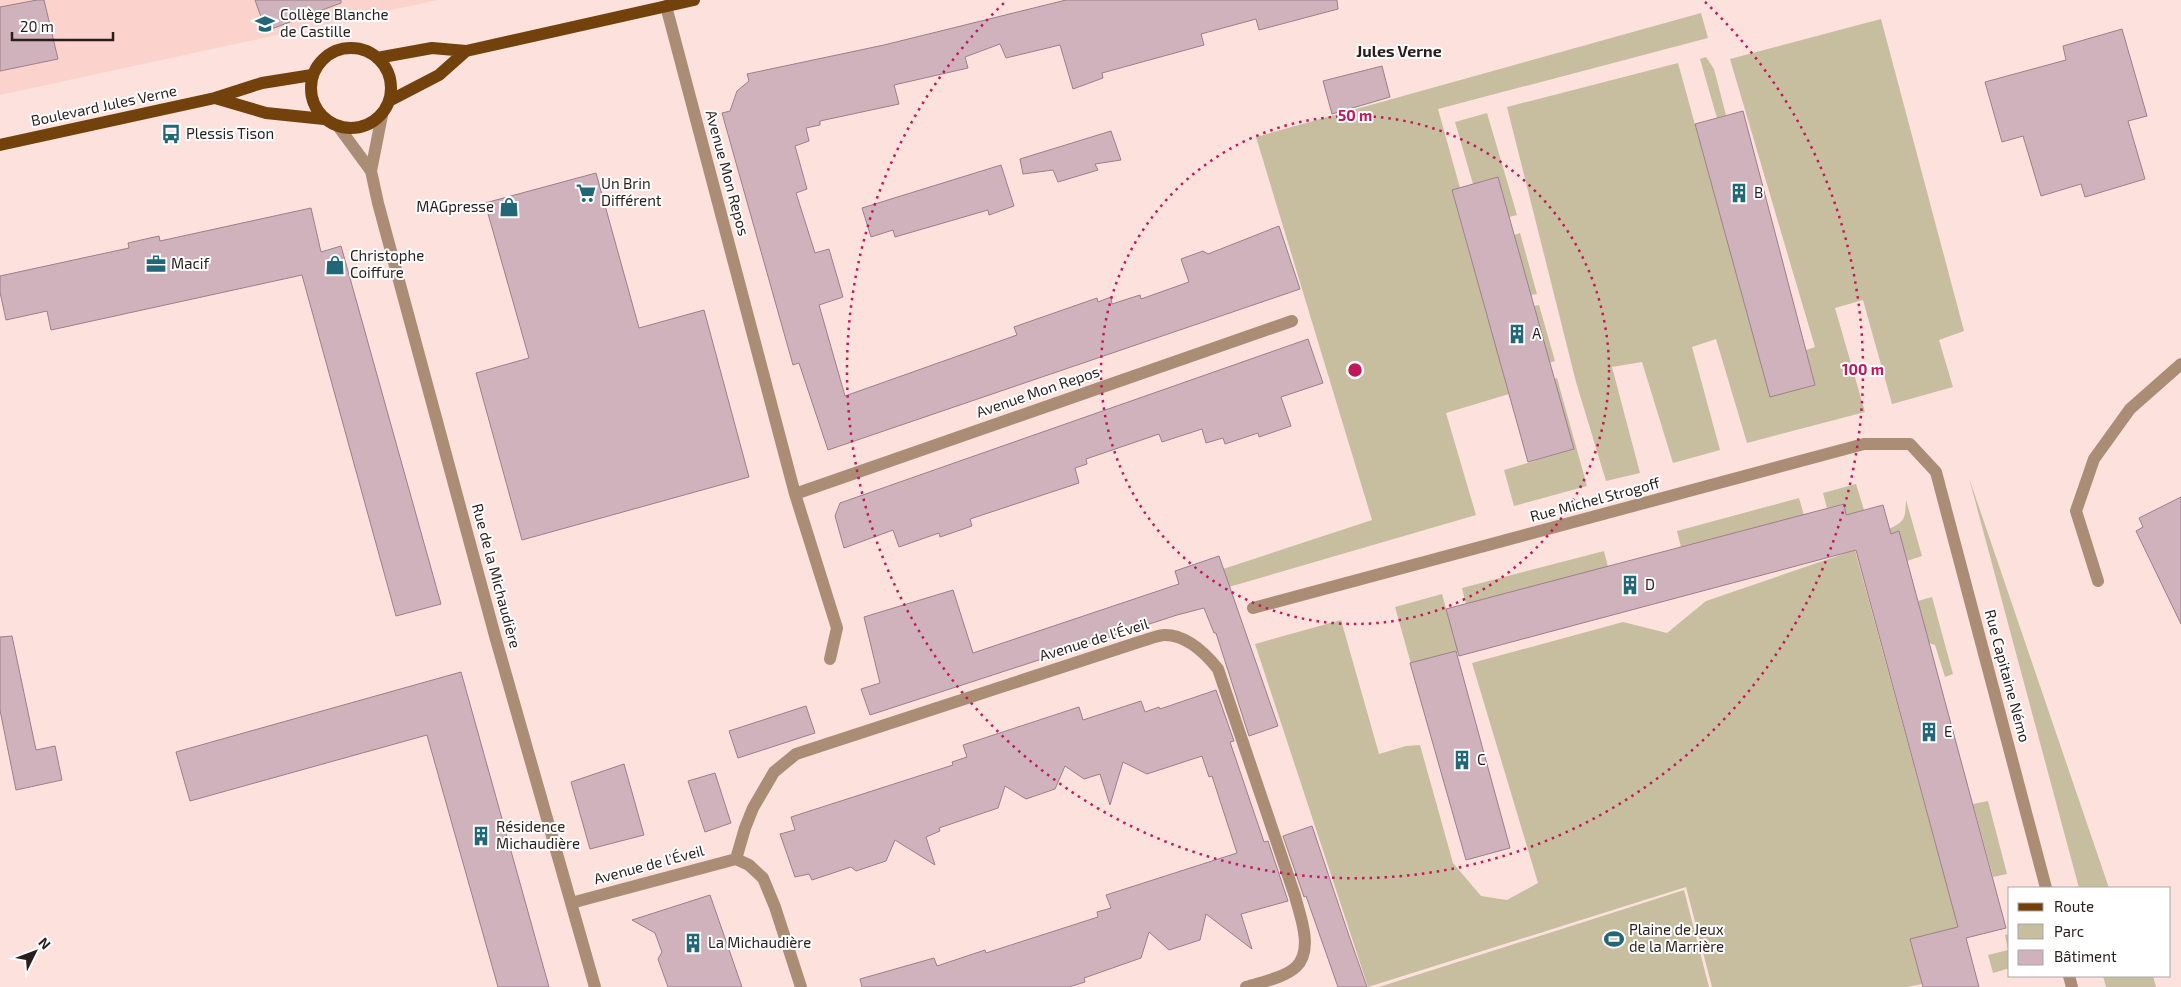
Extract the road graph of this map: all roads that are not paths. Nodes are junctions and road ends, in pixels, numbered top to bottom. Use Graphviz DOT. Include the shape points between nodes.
graph roads {
  1 [pos="694,0"];
  2 [pos="666,6"];
  3 [pos="466,51"];
  4 [pos="378,58"];
  5 [pos="312,75"];
  6 [pos="215,98"];
  7 [pos="389,101"];
  8 [pos="382,115"];
  9 [pos="324,119"];
  10 [pos="338,126"];
  11 [pos="0,145"];
  12 [pos="371,171"];
  13 [pos="1292,321"];
  14 [pos="2181,364"];
  15 [pos="1936,472"];
  16 [pos="795,494"];
  17 [pos="2098,581"];
  18 [pos="1253,608"];
  19 [pos="830,659"];
  20 [pos="736,859"];
  21 [pos="2046,887"];
  22 [pos="571,903"];
  23 [pos="595,987"];
  24 [pos="801,987"];
  25 [pos="1246,987"];
  1 -- 2 [label="main road"];
  2 -- 3 [label="main road"];
  2 -- 16 [label="street, Avenue Mon Repos"];
  3 -- 4 [label="main road" via="432,48"];
  3 -- 7 [label="main road" via="439,75"];
  4 -- 5 [label="main road" via="364,50 348,48 333,52 320,62"];
  4 -- 7 [label="main road" via="387,70 391,86"];
  5 -- 6 [label="main road, Boulevard Jules Verne" via="262,84"];
  5 -- 9 [label="main road" via="310,91"];
  6 -- 9 [label="main road, Boulevard Jules Verne" via="266,113"];
  6 -- 11 [label="main road, Boulevard Jules Verne"];
  7 -- 8 [label="main road"];
  8 -- 10 [label="main road, Boulevard Jules Verne" via="369,124 354,128"];
  8 -- 12 [label="street, Rue de la Michaudière"];
  9 -- 10 [label="main road, Boulevard Jules Verne"];
  10 -- 12 [label="street, Rue de la Michaudière"];
  12 -- 22 [label="street, Rue de la Michaudière" via="495,636"];
  13 -- 16 [label="street, Avenue Mon Repos"];
  14 -- 17 [label="street" via="2130,409 2094,458 2076,511"];
  15 -- 18 [label="street, Rue Michel Strogoff" via="1910,444 1864,444"];
  15 -- 21 [label="street, Rue Capitaine Némo"];
  16 -- 19 [label="street, Avenue Mon Repos" via="837,628"];
  20 -- 22 [label="street, Avenue de l'Éveil"];
  20 -- 24 [label="street" via="763,878"];
  20 -- 25 [label="street, Avenue de l'Éveil" via="753,808 774,772 796,754 1166,635 1202,651 1218,669 1305,931 1304,954 1297,966"];
  22 -- 23 [label="street, Rue de la Michaudière"];
}
